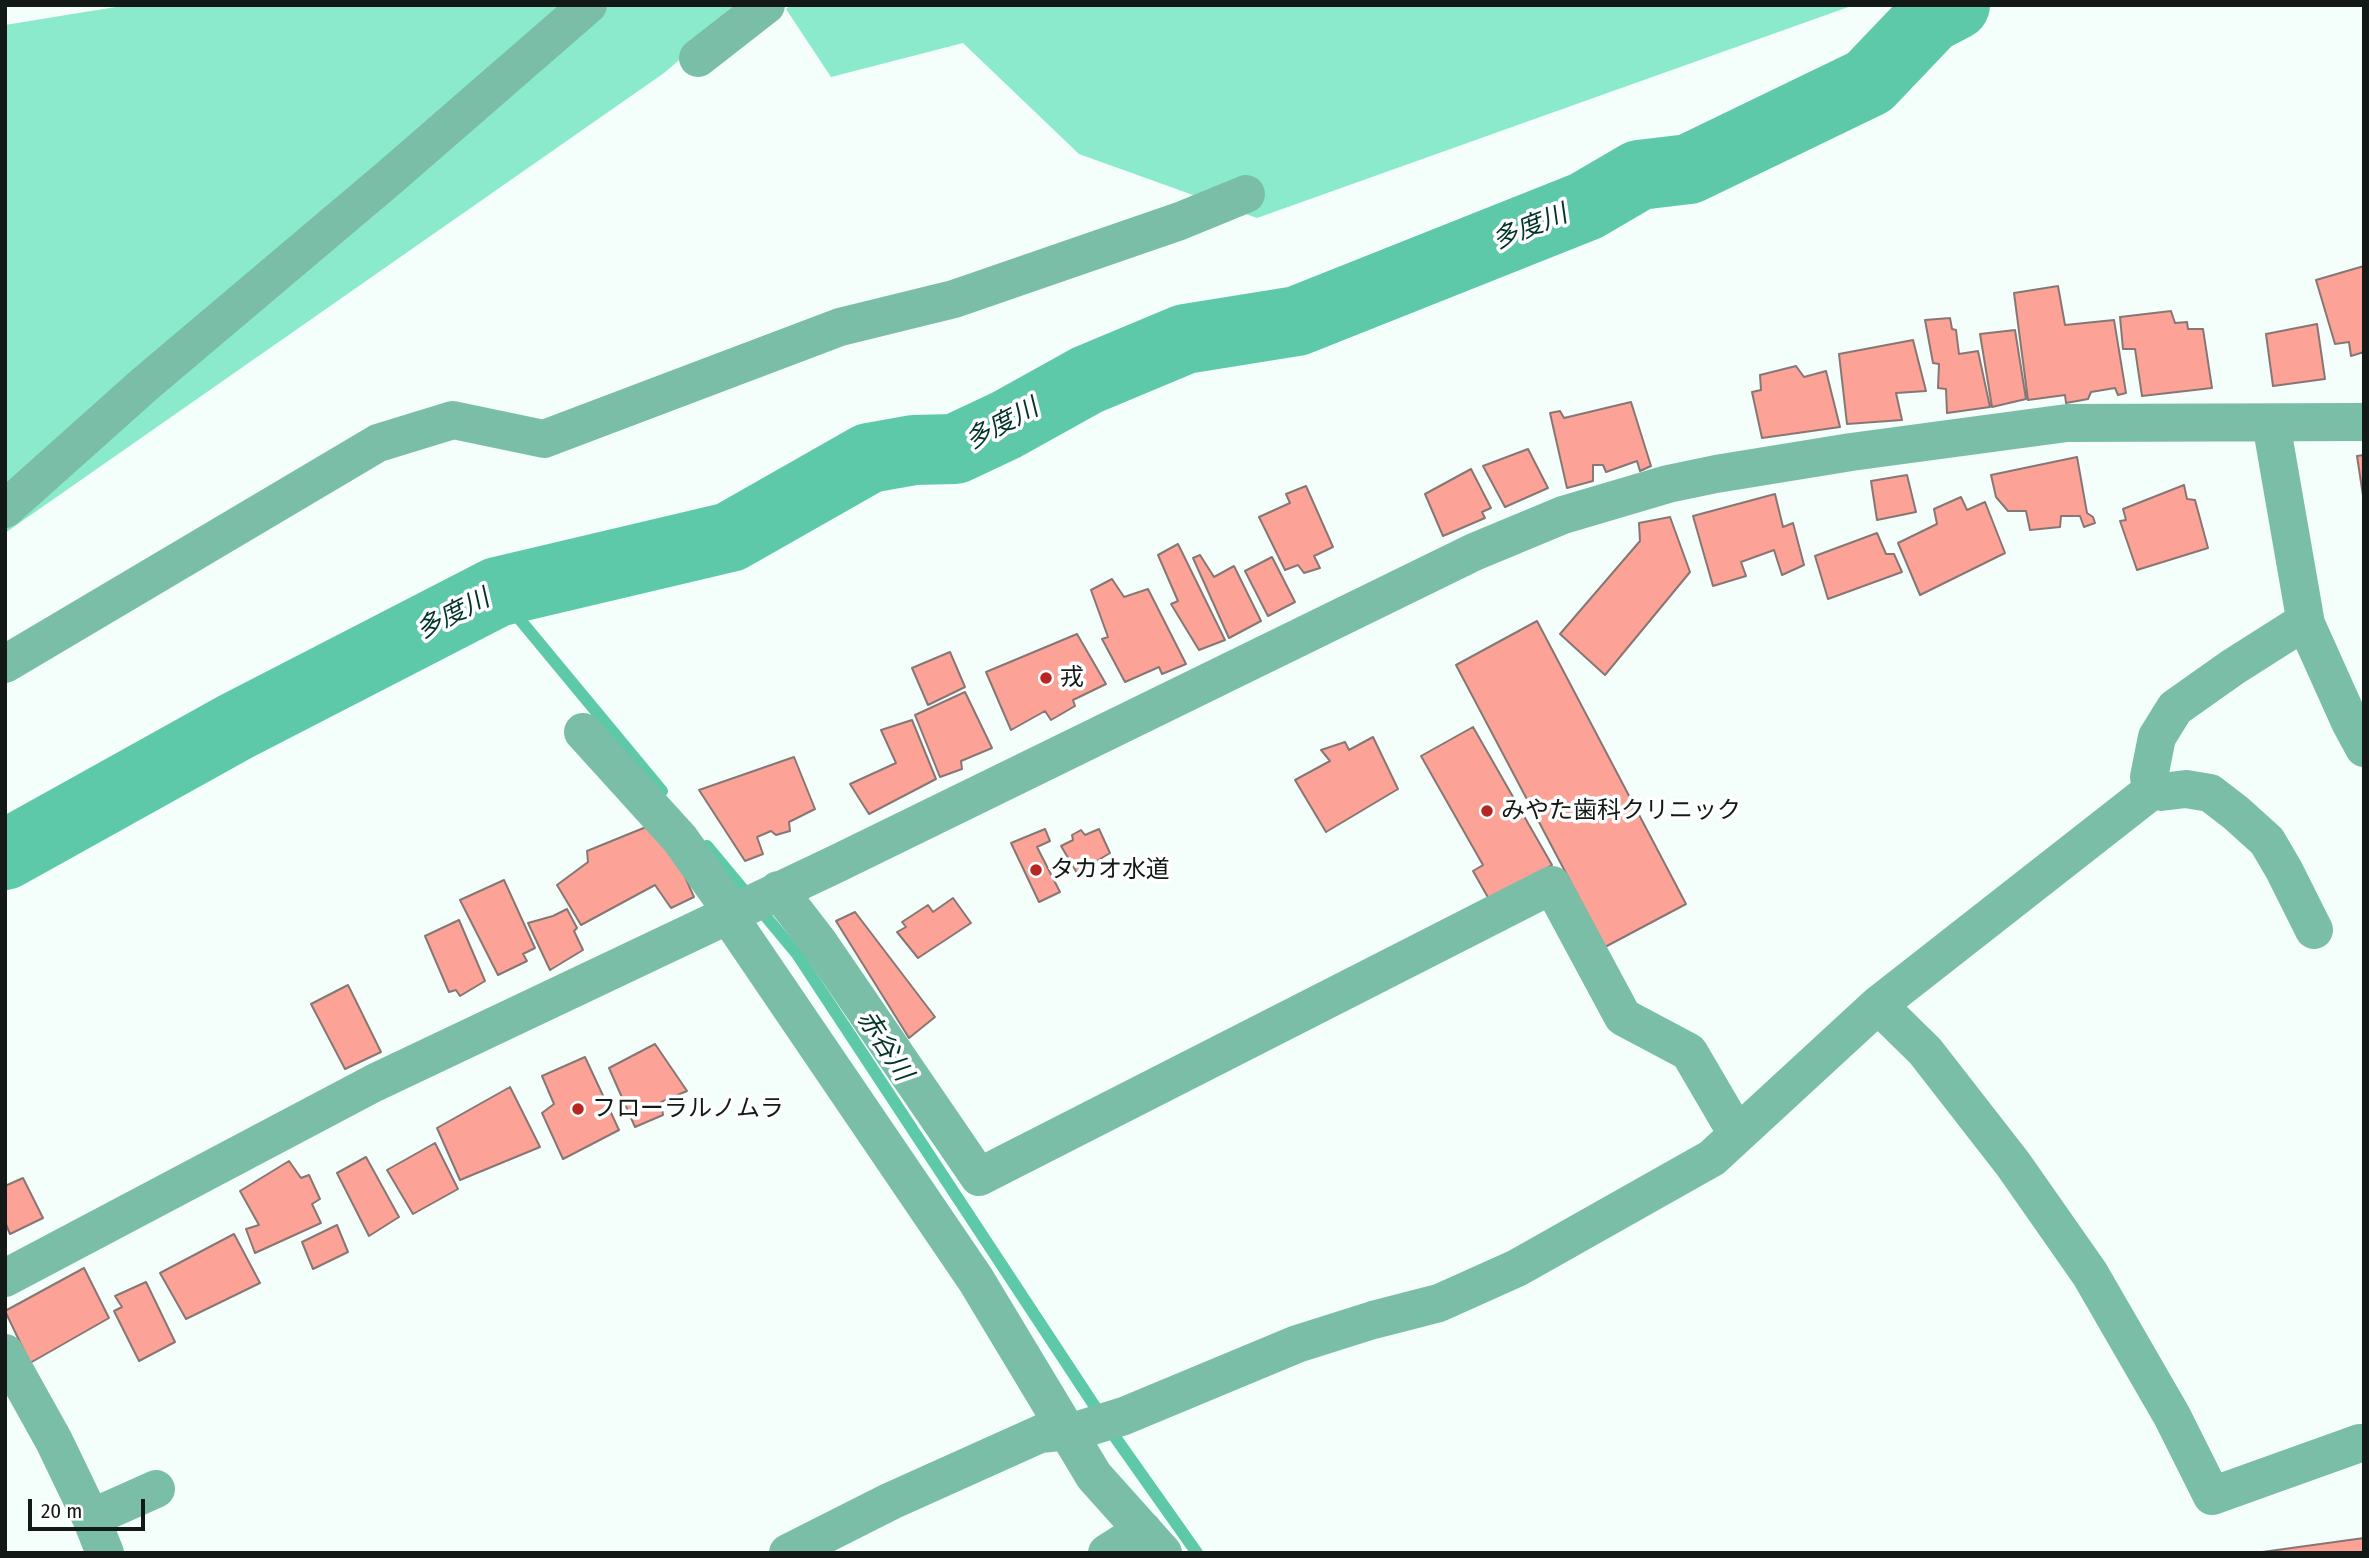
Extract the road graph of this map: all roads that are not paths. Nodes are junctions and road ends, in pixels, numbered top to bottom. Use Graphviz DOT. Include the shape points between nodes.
graph roads {
  1 [pos="588,5"];
  2 [pos="766,5"];
  3 [pos="698,58"];
  4 [pos="1247,194"];
  5 [pos="2364,422"];
  6 [pos="2271,423"];
  7 [pos="5,509"];
  8 [pos="2306,624"];
  9 [pos="5,664"];
  10 [pos="583,732"];
  11 [pos="2364,748"];
  12 [pos="2155,788"];
  13 [pos="778,890"];
  14 [pos="728,915"];
  15 [pos="2314,930"];
  16 [pos="1878,1005"];
  17 [pos="1737,1134"];
  18 [pos="5,1279"];
  19 [pos="5,1353"];
  20 [pos="1073,1430"];
  21 [pos="2360,1443"];
  22 [pos="156,1489"];
  23 [pos="98,1535"];
  24 [pos="1153,1542"];
  25 [pos="788,1553"];
  26 [pos="1107,1553"];
  1 -- 7 [label="street"];
  2 -- 3 [label="street"];
  4 -- 9 [label="street" via="954,299 839,327 544,439 453,420 378,443"];
  5 -- 6 [label="street"];
  6 -- 8 [label="street"];
  6 -- 13 [label="street" via="2067,423 1716,474 1563,515 1462,557"];
  8 -- 11 [label="street"];
  8 -- 12 [label="street" via="2243,660 2175,708 2157,737 2149,777"];
  10 -- 14 [label="street" via="680,839 724,901"];
  12 -- 15 [label="street" via="2210,793 2236,813 2267,841"];
  12 -- 16 [label="street"];
  13 -- 14 [label="street"];
  13 -- 17 [label="street" via="979,1177 1552,885 1623,1017 1689,1052"];
  14 -- 18 [label="street" via="374,1083"];
  14 -- 20 [label="street"];
  16 -- 17 [label="street"];
  16 -- 21 [label="street" via="1925,1051 2090,1273 2212,1496"];
  17 -- 20 [label="street" via="1712,1158 1517,1268 1440,1303 1297,1344 1124,1416"];
  19 -- 23 [label="street" via="54,1441"];
  20 -- 24 [label="street" via="1094,1476"];
  20 -- 25 [label="street" via="1040,1434"];
  22 -- 23 [label="street"];
  24 -- 26 [label="street"];
}
